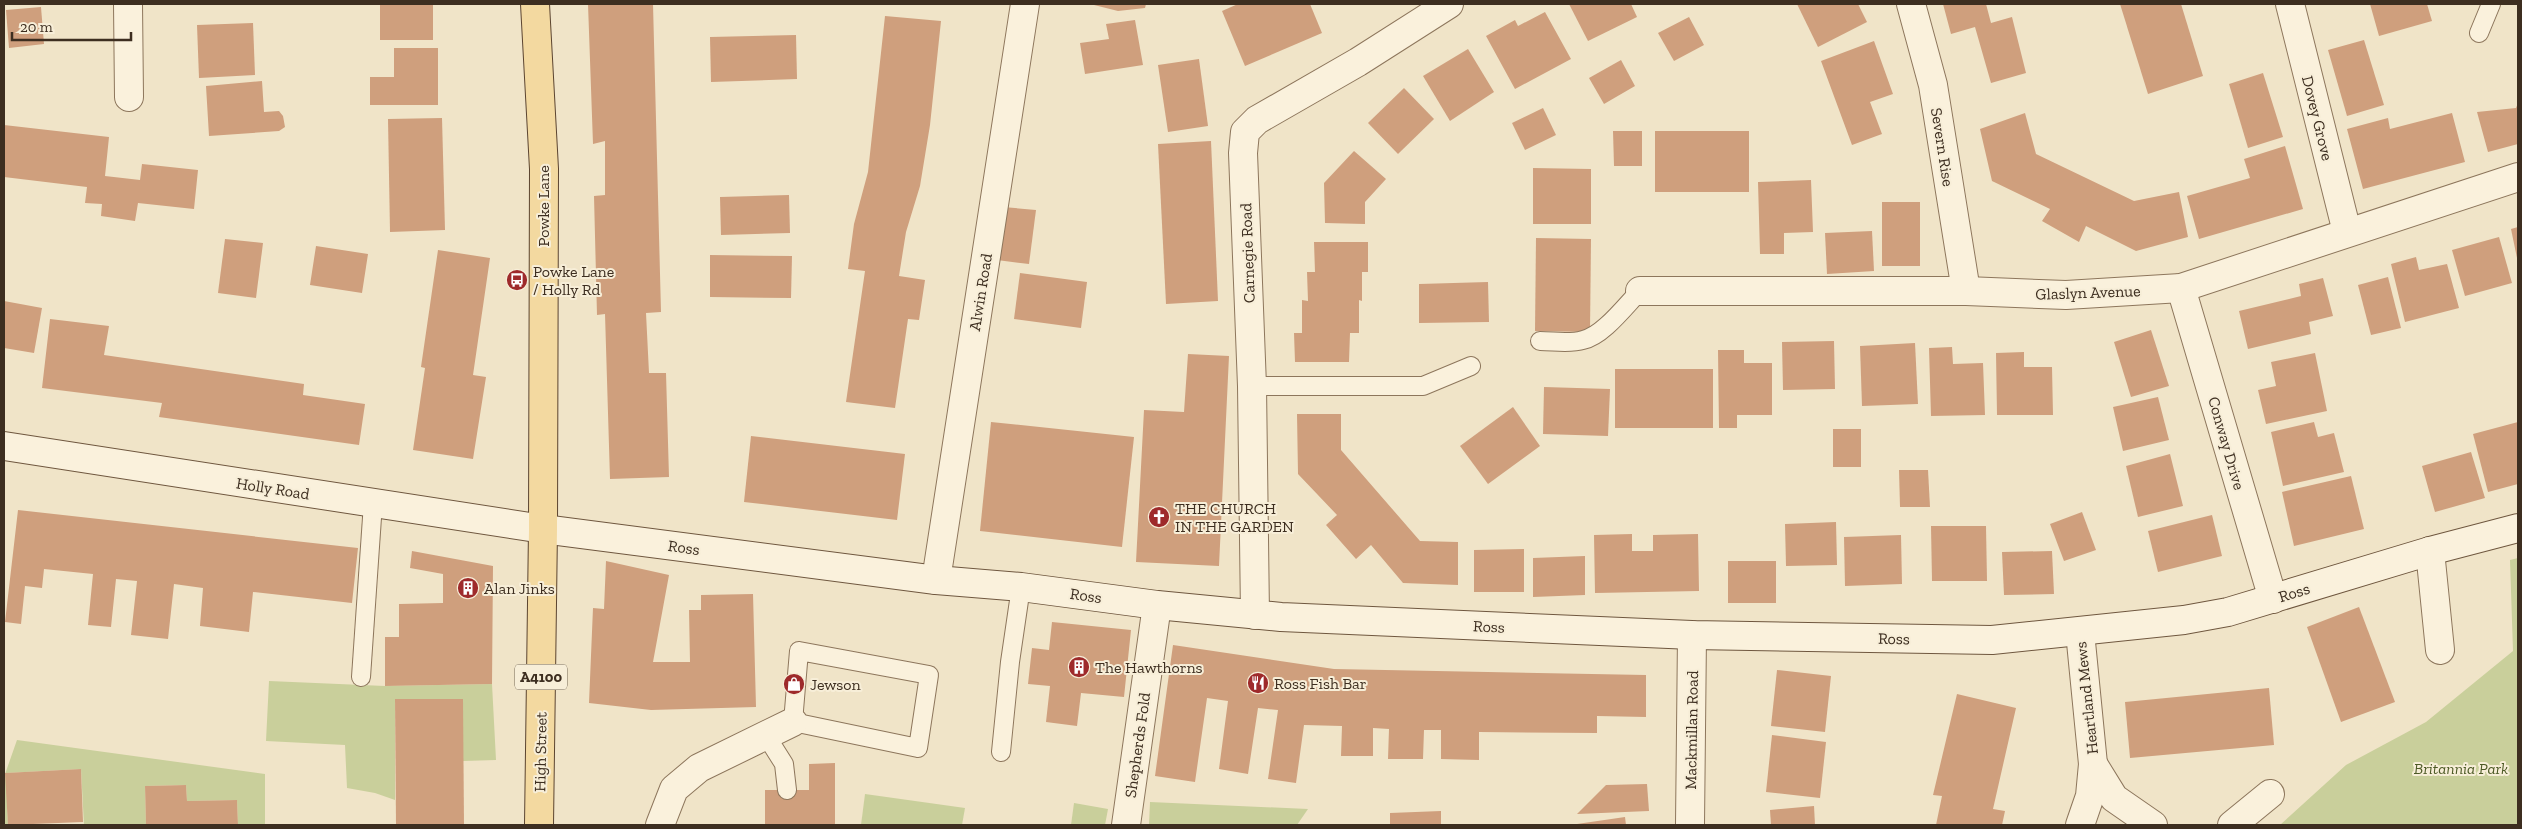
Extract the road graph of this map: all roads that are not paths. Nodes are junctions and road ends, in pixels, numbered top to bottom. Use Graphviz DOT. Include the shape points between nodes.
graph roads {
  1 [pos="128,4"];
  2 [pos="535,4"];
  3 [pos="1025,4"];
  4 [pos="1449,4"];
  5 [pos="1911,4"];
  6 [pos="2290,4"];
  7 [pos="2491,4"];
  8 [pos="2479,33"];
  9 [pos="128,97"];
  10 [pos="2518,177"];
  11 [pos="2347,232"];
  12 [pos="2181,288"];
  13 [pos="1640,291"];
  14 [pos="1966,291"];
  15 [pos="1540,341"];
  16 [pos="1470,366"];
  17 [pos="1252,386"];
  18 [pos="4,446"];
  19 [pos="373,503"];
  20 [pos="2518,528"];
  21 [pos="543,529"];
  22 [pos="2430,551"];
  23 [pos="936,580"];
  24 [pos="1021,587"];
  25 [pos="2273,599"];
  26 [pos="1157,605"];
  27 [pos="1255,615"];
  28 [pos="2080,632"];
  29 [pos="1692,635"];
  30 [pos="2440,650"];
  31 [pos="361,677"];
  32 [pos="793,722"];
  33 [pos="767,737"];
  34 [pos="1001,752"];
  35 [pos="2093,764"];
  36 [pos="786,790"];
  37 [pos="2270,794"];
  38 [pos="539,825"];
  39 [pos="660,825"];
  40 [pos="1126,825"];
  41 [pos="1690,825"];
  42 [pos="2080,825"];
  43 [pos="2153,825"];
  44 [pos="2232,825"];
  1 -- 9 [label="street"];
  2 -- 21 [label="main road, Powke Lane / A4100" via="544,169"];
  3 -- 23 [label="street, Alwin Road"];
  4 -- 17 [label="street, Carnegie Road" via="1358,62 1256,120 1245,132 1243,153"];
  5 -- 14 [label="street, Severn Rise" via="1933,85"];
  6 -- 11 [label="street, Dovey Grove"];
  7 -- 8 [label="lane"];
  10 -- 11 [label="street, Glaslyn Avenue"];
  11 -- 12 [label="street, Glaslyn Avenue"];
  12 -- 14 [label="street, Glaslyn Avenue" via="2066,296"];
  12 -- 25 [label="street, Conway Drive"];
  13 -- 14 [label="street, Glaslyn Avenue"];
  13 -- 15 [label="lane" via="1590,338 1573,342"];
  16 -- 17 [label="lane" via="1423,386"];
  17 -- 27 [label="street, Carnegie Road"];
  18 -- 19 [label="street, Holly Road"];
  19 -- 21 [label="street, Holly Road"];
  19 -- 31 [label="lane"];
  20 -- 22 [label="street, Ross"];
  21 -- 23 [label="street, Ross"];
  21 -- 38 [label="main road, High Street / A4100"];
  22 -- 25 [label="street, Ross"];
  22 -- 30 [label="street"];
  23 -- 24 [label="street, Ross"];
  24 -- 26 [label="street, Ross"];
  24 -- 34 [label="lane"];
  25 -- 28 [label="street, Ross" via="2184,620"];
  26 -- 27 [label="street, Ross"];
  26 -- 40 [label="street, Shepherds Fold"];
  27 -- 29 [label="street, Ross"];
  28 -- 29 [label="street, Ross" via="1992,640"];
  28 -- 35 [label="street, Heartland Mews"];
  29 -- 41 [label="street, Mackmillan Road"];
  32 -- 32 [label="lane" via="799,651 928,675 918,748"];
  32 -- 33 [label="street"];
  33 -- 36 [label="lane" via="784,764"];
  33 -- 39 [label="street" via="699,768 674,789"];
  35 -- 42 [label="street, Heartland Mews" via="2090,796"];
  35 -- 43 [label="street, Heartland Mews" via="2114,798"];
  37 -- 44 [label="street"];
}
